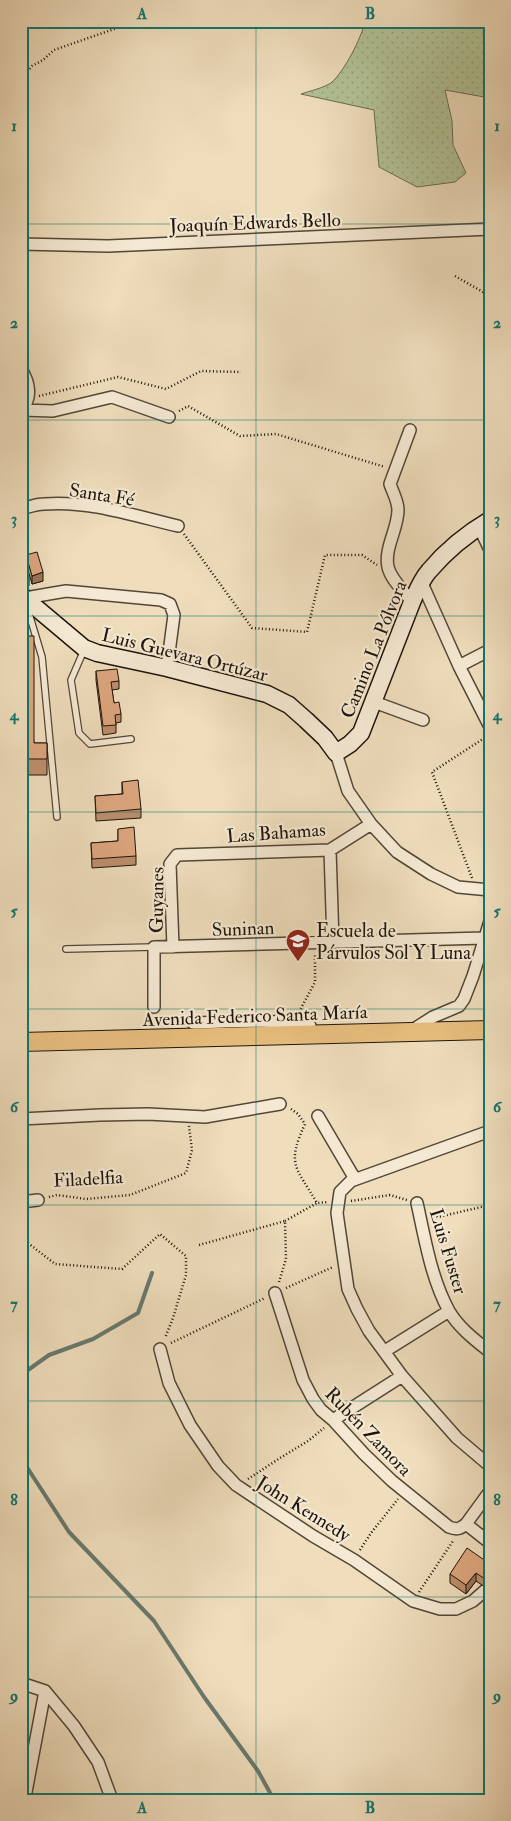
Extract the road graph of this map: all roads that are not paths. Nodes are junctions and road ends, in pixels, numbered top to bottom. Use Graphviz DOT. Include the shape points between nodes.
graph roads {
  1 [pos="490,229"];
  2 [pos="21,244"];
  3 [pos="21,369"];
  4 [pos="22,410"];
  5 [pos="169,417"];
  6 [pos="410,430"];
  7 [pos="21,509"];
  8 [pos="484,523"];
  9 [pos="178,526"];
  10 [pos="490,550"];
  11 [pos="421,581"];
  12 [pos="23,596"];
  13 [pos="412,602"];
  14 [pos="84,648"];
  15 [pos="490,650"];
  16 [pos="459,666"];
  17 [pos="167,668"];
  18 [pos="374,702"];
  19 [pos="423,720"];
  20 [pos="490,727"];
  21 [pos="131,739"];
  22 [pos="336,753"];
  23 [pos="57,817"];
  24 [pos="371,824"];
  25 [pos="330,850"];
  26 [pos="177,855"];
  27 [pos="490,890"];
  28 [pos="490,920"];
  29 [pos="484,938"];
  30 [pos="334,942"];
  31 [pos="154,947"];
  32 [pos="173,947"];
  33 [pos="66,949"];
  34 [pos="154,1007"];
  35 [pos="193,1023"];
  36 [pos="490,1030"];
  37 [pos="410,1031"];
  38 [pos="312,1034"];
  39 [pos="21,1042"];
  40 [pos="280,1104"];
  41 [pos="318,1116"];
  42 [pos="21,1119"];
  43 [pos="490,1130"];
  44 [pos="355,1179"];
  45 [pos="38,1200"];
  46 [pos="21,1202"];
  47 [pos="416,1203"];
  48 [pos="275,1293"];
  49 [pos="449,1311"];
  50 [pos="160,1349"];
  51 [pos="385,1351"];
  52 [pos="490,1352"];
  53 [pos="402,1376"];
  54 [pos="333,1420"];
  55 [pos="490,1466"];
  56 [pos="490,1491"];
  57 [pos="461,1527"];
  58 [pos="490,1543"];
  59 [pos="490,1586"];
  60 [pos="21,1683"];
  61 [pos="45,1691"];
  62 [pos="25,1794"];
  63 [pos="112,1800"];
  1 -- 2 [label="street, Joaquín Edwards Bello" via="108,246"];
  3 -- 4 [label="street" via="28,384 29,398"];
  4 -- 5 [label="street" via="54,411 112,397"];
  6 -- 13 [label="street" via="390,484 398,502 398,511 388,567"];
  7 -- 9 [label="street, Santa Fé" via="44,504 76,504"];
  8 -- 10 [label="street"];
  8 -- 11 [label="street, Camino La Pólvora"];
  11 -- 13 [label="street, Camino La Pólvora"];
  11 -- 16 [label="street"];
  12 -- 14 [label="street, Luis Guevara Ortúzar"];
  12 -- 17 [label="street" via="66,591 161,600 170,604 174,614"];
  12 -- 23 [label="lane" via="42,657"];
  13 -- 18 [label="street, Camino La Pólvora"];
  14 -- 17 [label="street, Luis Guevara Ortúzar"];
  14 -- 21 [label="lane" via="71,680 79,733 90,744"];
  15 -- 16 [label="street"];
  16 -- 20 [label="street"];
  17 -- 22 [label="street, Luis Guevara Ortúzar" via="267,694 306,720"];
  18 -- 19 [label="street"];
  18 -- 22 [label="street, Camino La Pólvora" via="360,733"];
  22 -- 24 [label="street" via="348,791"];
  24 -- 25 [label="street, Las Bahamas"];
  24 -- 27 [label="street" via="396,852 431,874 458,887"];
  25 -- 26 [label="street, Las Bahamas"];
  25 -- 30 [label="street"];
  26 -- 32 [label="street, Guyanes" via="170,864"];
  28 -- 29 [label="street"];
  29 -- 30 [label="street, Suninan"];
  29 -- 37 [label="street" via="473,976 459,1006"];
  30 -- 32 [label="street, Suninan"];
  31 -- 32 [label="street, Suninan"];
  31 -- 33 [label="lane"];
  31 -- 34 [label="street, Guyanes"];
  35 -- 38 [label="street" via="294,1022 310,1026"];
  36 -- 37 [label="main road, Avenida Federico Santa María"];
  37 -- 38 [label="main road, Avenida Federico Santa María"];
  38 -- 39 [label="main road, Avenida Federico Santa María"];
  40 -- 42 [label="street" via="205,1117 100,1114"];
  41 -- 44 [label="street"];
  43 -- 44 [label="street"];
  44 -- 51 [label="street" via="340,1192 337,1213 348,1290 369,1331"];
  45 -- 46 [label="street, Filadelfia"];
  47 -- 49 [label="street, Luis Fuster" via="434,1276"];
  48 -- 54 [label="street, Rubén Zamora" via="303,1380 321,1410"];
  49 -- 51 [label="street"];
  49 -- 52 [label="street, Luis Fuster" via="468,1335"];
  50 -- 59 [label="street, John Kennedy" via="169,1383 190,1425 218,1466 236,1485 354,1560 413,1602 440,1609 456,1609 473,1601"];
  51 -- 53 [label="street"];
  53 -- 54 [label="street"];
  53 -- 55 [label="street" via="457,1438"];
  54 -- 57 [label="street, Rubén Zamora" via="404,1492 449,1527"];
  56 -- 57 [label="street"];
  57 -- 58 [label="street"];
  60 -- 61 [label="street"];
  61 -- 62 [label="street"];
  61 -- 63 [label="street" via="98,1762"];
}
